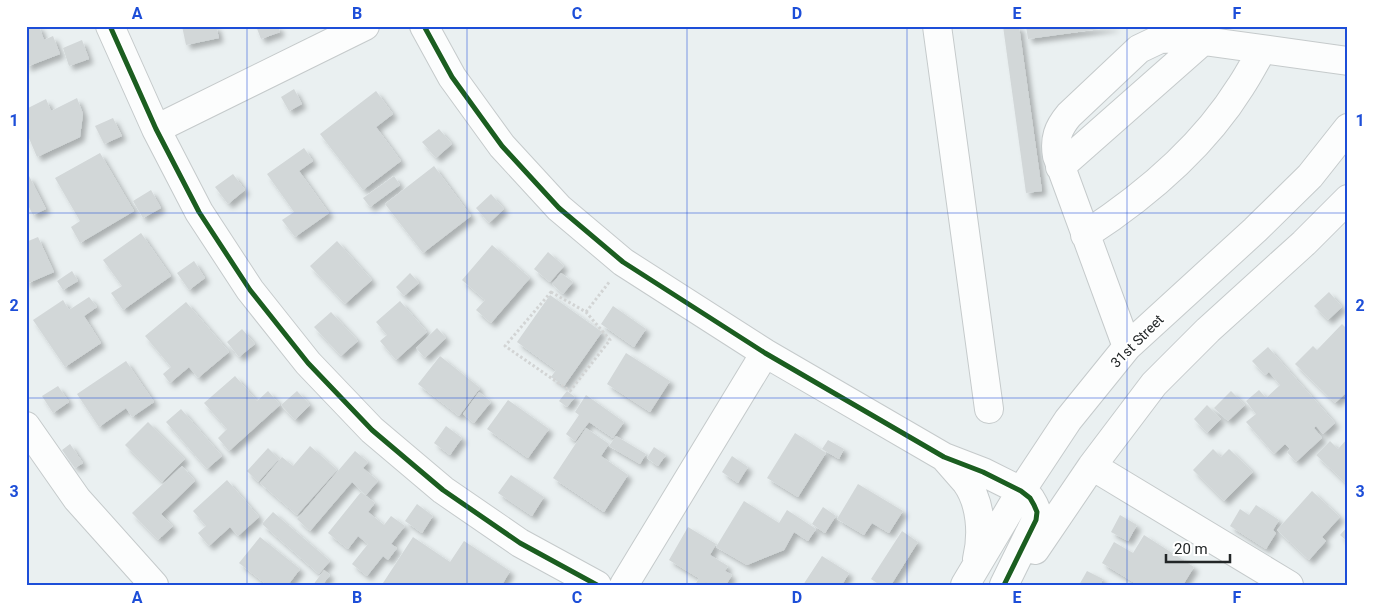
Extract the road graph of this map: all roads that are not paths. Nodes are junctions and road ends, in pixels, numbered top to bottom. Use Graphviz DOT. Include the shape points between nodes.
graph roads {
  1 [pos="110,26"];
  2 [pos="365,26"];
  3 [pos="424,26"];
  4 [pos="937,26"];
  5 [pos="1204,40"];
  6 [pos="1262,50"];
  7 [pos="1348,62"];
  8 [pos="1348,128"];
  9 [pos="156,129"];
  10 [pos="1060,167"];
  11 [pos="1348,199"];
  12 [pos="1084,235"];
  13 [pos="1127,347"];
  14 [pos="765,353"];
  15 [pos="989,409"];
  16 [pos="26,426"];
  17 [pos="944,457"];
  18 [pos="1092,466"];
  19 [pos="1020,491"];
  20 [pos="970,577"];
  21 [pos="154,585"];
  22 [pos="597,585"];
  23 [pos="624,585"];
  24 [pos="1004,585"];
  25 [pos="1012,585"];
  26 [pos="1289,585"];
  1 -- 9 [label="street"];
  2 -- 9 [label="street"];
  3 -- 14 [label="street" via="452,77 502,146 559,208 623,262"];
  4 -- 15 [label="street"];
  5 -- 6 [label="street"];
  5 -- 10 [label="street"];
  5 -- 10 [label="street" via="1171,37 1149,43 1140,50 1062,123 1055,145"];
  6 -- 7 [label="street"];
  6 -- 12 [label="street" via="1240,88 1189,151 1140,197"];
  8 -- 13 [label="street, 31st Street" via="1303,183"];
  9 -- 22 [label="street" via="199,212 250,290 314,369 372,430 443,490 520,543"];
  10 -- 12 [label="street"];
  11 -- 18 [label="street" via="1154,384"];
  12 -- 13 [label="street"];
  13 -- 19 [label="street, 31st Street" via="1068,420"];
  14 -- 17 [label="street"];
  14 -- 23 [label="street"];
  16 -- 21 [label="street" via="77,499"];
  17 -- 19 [label="street"];
  17 -- 20 [label="street" via="967,484 976,504 980,547"];
  18 -- 25 [label="street"];
  18 -- 26 [label="street"];
  19 -- 20 [label="street, 31st Street"];
  19 -- 24 [label="street" via="1034,505 1036,520"];
}
